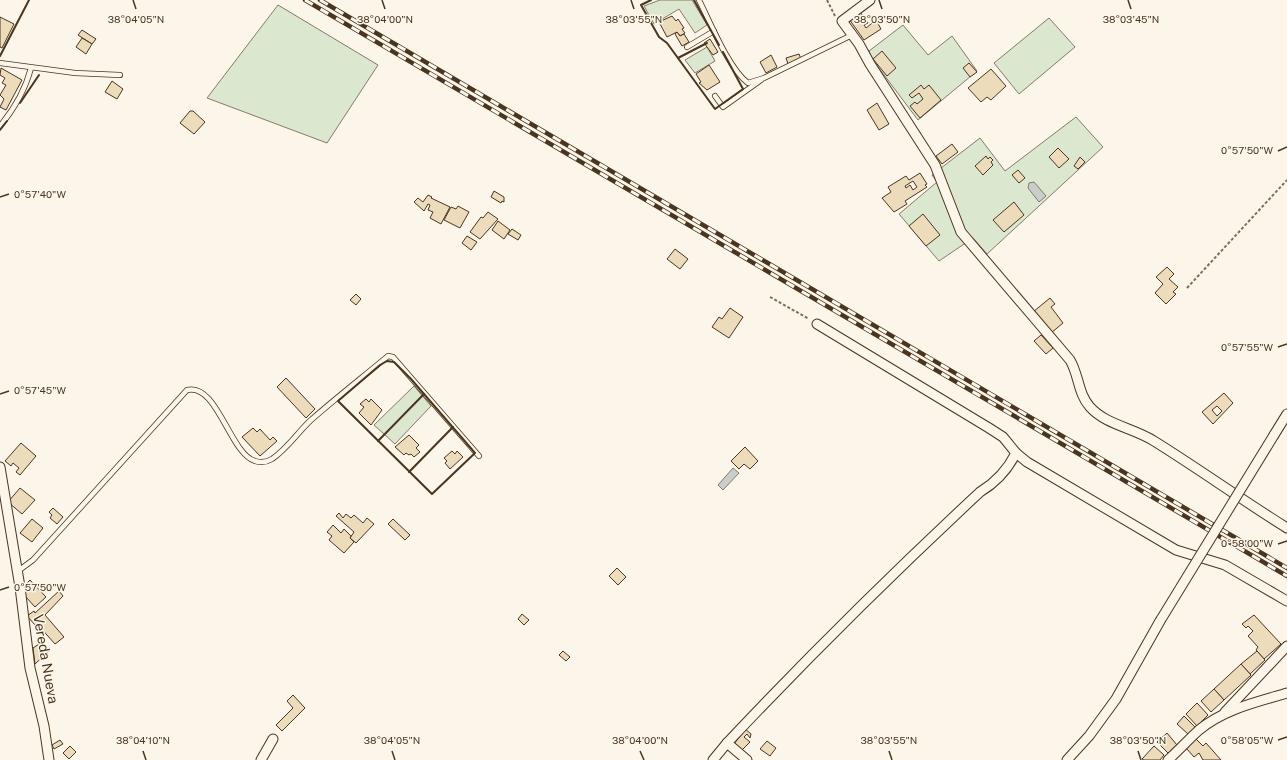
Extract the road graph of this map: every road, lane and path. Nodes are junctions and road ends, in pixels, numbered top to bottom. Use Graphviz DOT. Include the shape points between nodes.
graph roads {
  1 [pos="699,0"];
  2 [pos="827,0"];
  3 [pos="870,0"];
  4 [pos="842,21"];
  5 [pos="714,31"];
  6 [pos="853,35"];
  7 [pos="687,47"];
  8 [pos="0,63"];
  9 [pos="31,68"];
  10 [pos="120,75"];
  11 [pos="764,78"];
  12 [pos="716,96"];
  13 [pos="0,126"];
  14 [pos="1287,180"];
  15 [pos="1187,288"];
  16 [pos="770,297"];
  17 [pos="817,324"];
  18 [pos="1287,414"];
  19 [pos="1016,453"];
  20 [pos="479,456"];
  21 [pos="0,467"];
  22 [pos="1287,528"];
  23 [pos="17,572"];
  24 [pos="1287,601"];
  25 [pos="1287,646"];
  26 [pos="1287,693"];
  27 [pos="1223,715"];
  28 [pos="273,739"];
  29 [pos="727,742"];
  30 [pos="49,760"];
  31 [pos="261,760"];
  32 [pos="713,760"];
  33 [pos="746,760"];
  34 [pos="1067,760"];
  35 [pos="1168,760"];
  1 -- 5 [label="lane"];
  2 -- 4 [label="path" via="837,18"];
  3 -- 4 [label="street"];
  4 -- 6 [label="street"];
  5 -- 7 [label="lane"];
  5 -- 11 [label="lane" via="741,78 748,83"];
  6 -- 11 [label="lane"];
  6 -- 22 [label="street" via="935,165 961,232 1070,360 1081,393 1089,406 1106,419 1153,439"];
  8 -- 9 [label="lane"];
  9 -- 10 [label="lane"];
  9 -- 13 [label="lane" via="27,86"];
  11 -- 12 [label="lane" via="723,107"];
  14 -- 15 [label="path"];
  16 -- 17 [label="path"];
  17 -- 19 [label="street" via="1003,437"];
  18 -- 34 [label="street, bridge" via="1160,621 1116,699 1089,736"];
  19 -- 24 [label="street" via="1176,550 1225,565"];
  19 -- 29 [label="street" via="1010,466 990,486 980,492 909,559"];
  20 -- 23 [label="lane" via="393,357 388,356 322,411 274,458 261,463 248,457 238,446 219,413 200,391 193,388 188,390 33,560"];
  21 -- 23 [label="street, Vereda Nueva"];
  23 -- 30 [label="street, Vereda Nueva" via="30,668"];
  25 -- 27 [label="street"];
  26 -- 27 [label="street"];
  27 -- 35 [label="street" via="1200,729"];
  28 -- 31 [label="street"];
  29 -- 32 [label="street"];
  29 -- 33 [label="street"];
}
